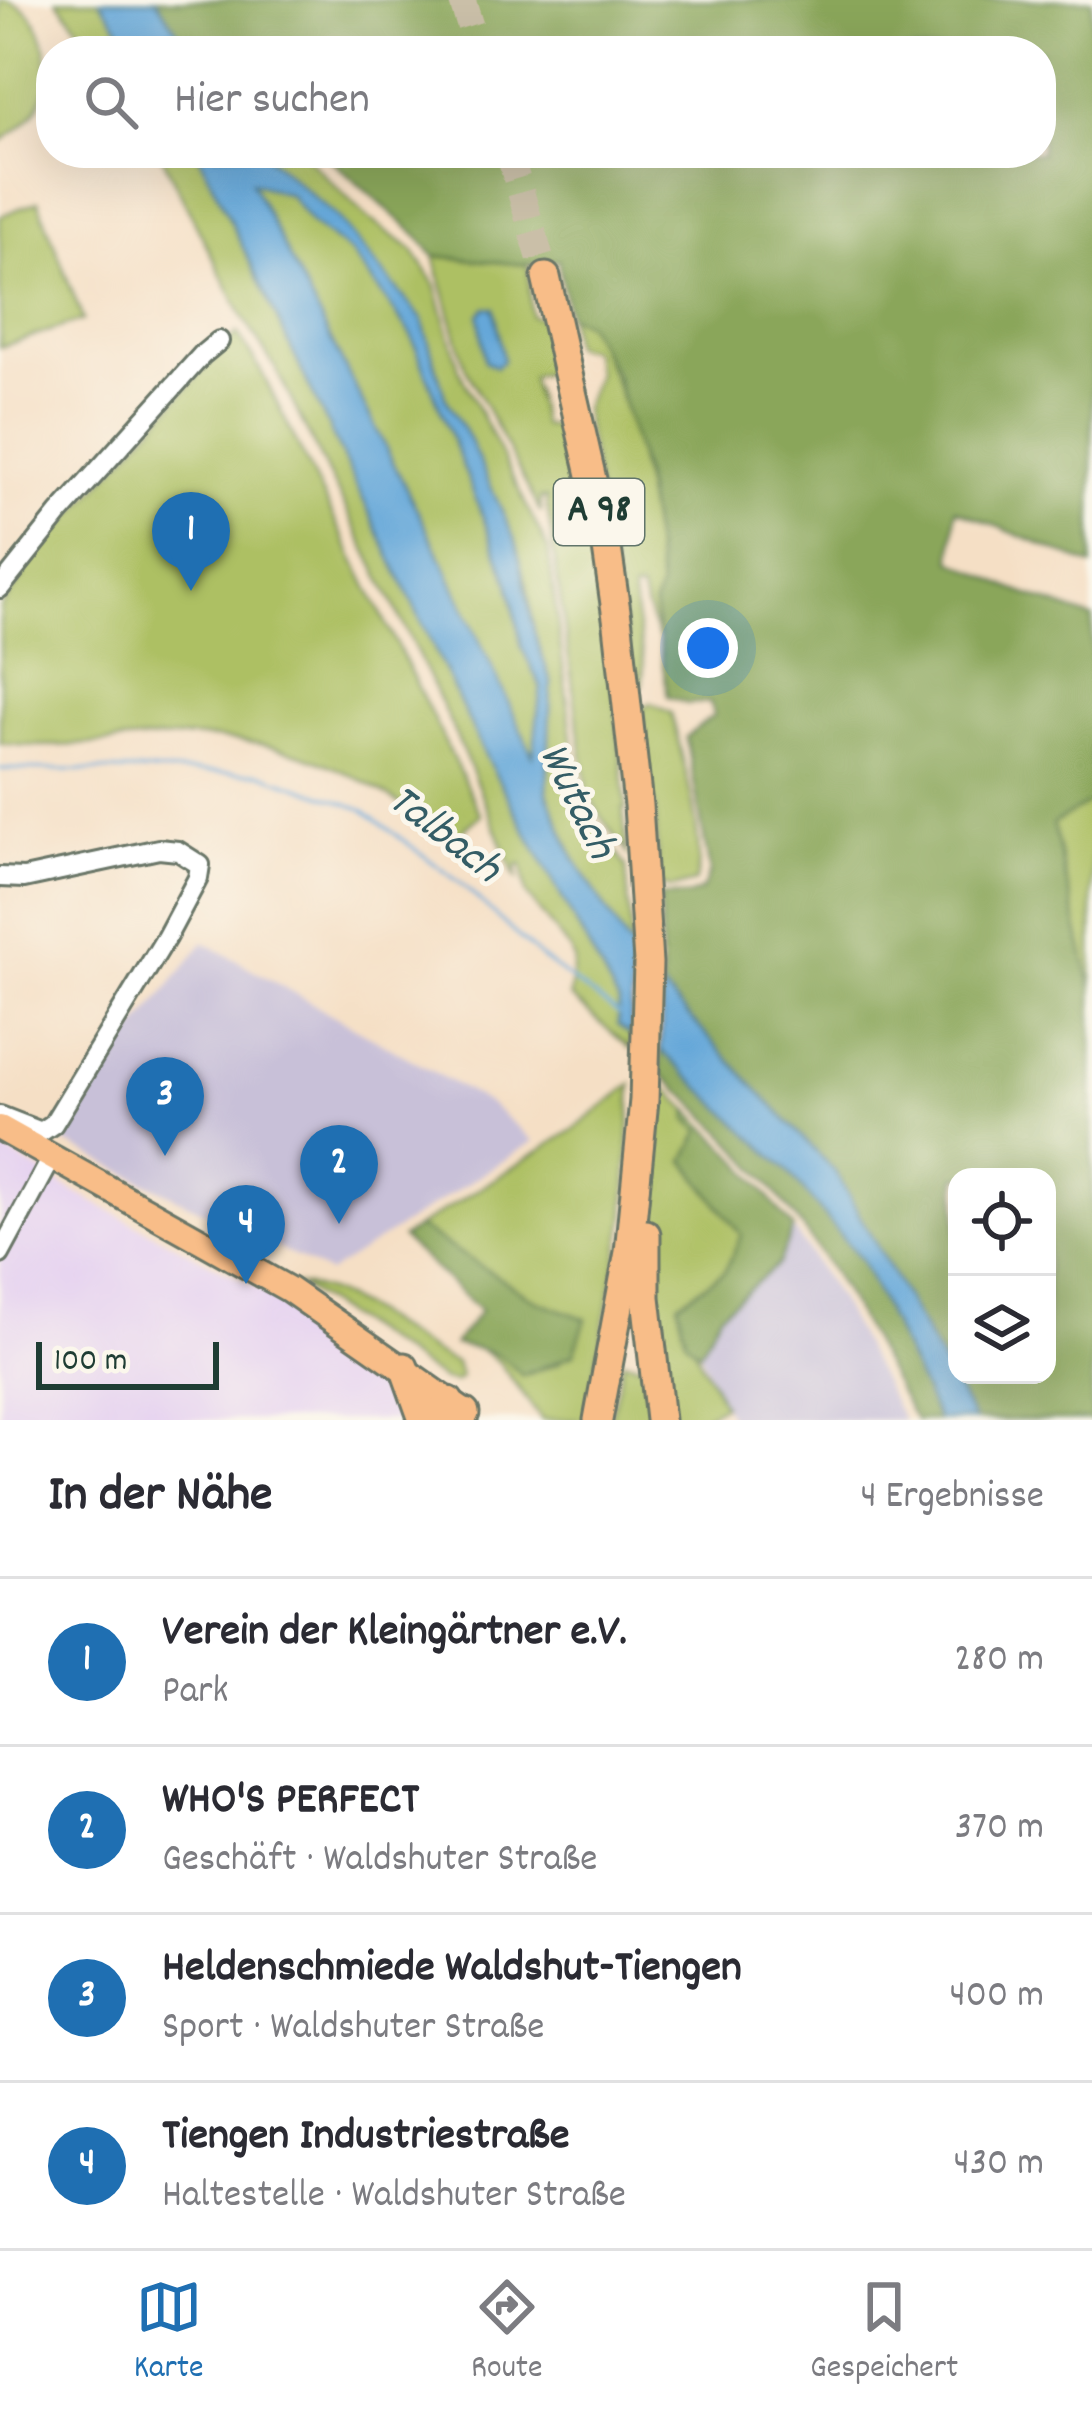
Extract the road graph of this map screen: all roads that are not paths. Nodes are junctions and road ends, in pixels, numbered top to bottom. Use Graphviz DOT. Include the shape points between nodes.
graph roads {
  1 [pos="546,277"];
  2 [pos="220,341"];
  3 [pos="0,588"];
  4 [pos="0,877"];
  5 [pos="642,1114"];
  6 [pos="0,1116"];
  7 [pos="0,1128"];
  8 [pos="53,1156"];
  9 [pos="0,1254"];
  10 [pos="404,1367"];
  11 [pos="456,1415"];
  12 [pos="423,1420"];
  13 [pos="598,1420"];
  14 [pos="660,1420"];
  1 -- 5 [label="highway, A 98" via="605,541 638,805 648,963"];
  2 -- 3 [label="street"];
  4 -- 6 [label="street" via="159,849 200,865 166,938 52,1124 41,1132"];
  5 -- 13 [label="highway, A 98" via="629,1252"];
  5 -- 14 [label="highway" via="646,1297"];
  7 -- 8 [label="main road"];
  8 -- 9 [label="street"];
  8 -- 10 [label="main road" via="275,1281"];
  10 -- 11 [label="main road"];
  10 -- 12 [label="highway"];
}
